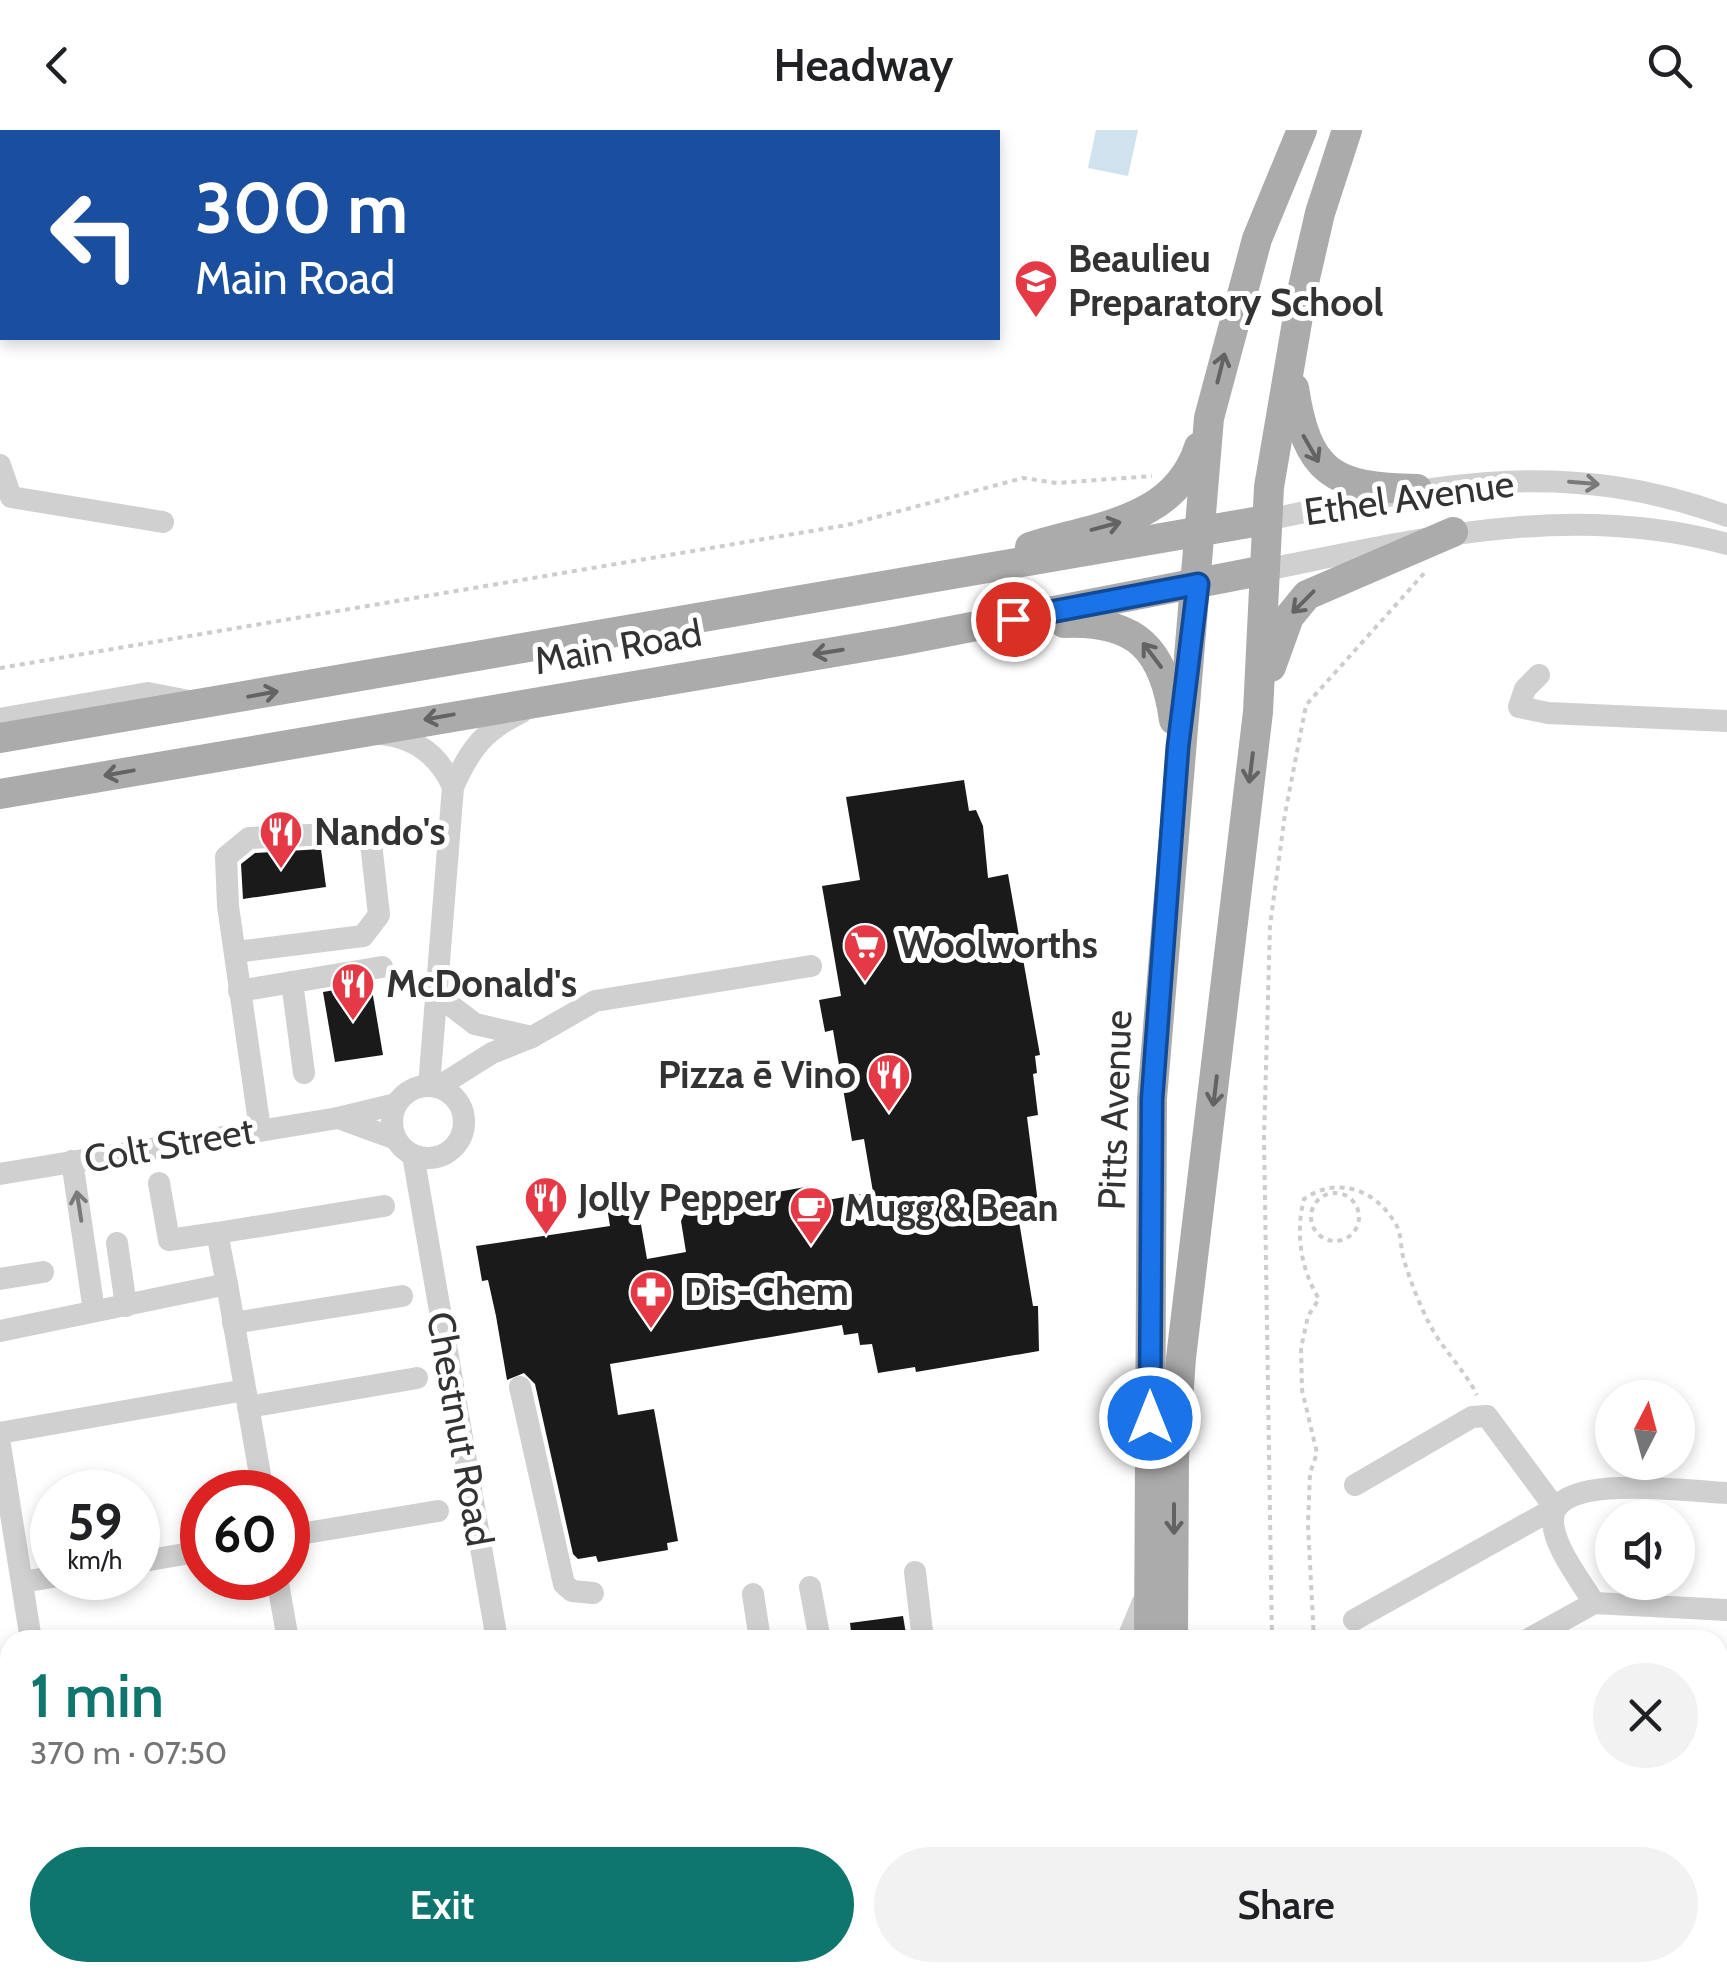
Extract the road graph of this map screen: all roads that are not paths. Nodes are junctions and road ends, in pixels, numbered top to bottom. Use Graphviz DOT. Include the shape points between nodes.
graph roads {
  1 [pos="1302,130"];
  2 [pos="1347,130"];
  3 [pos="1291,355"];
  4 [pos="1209,418"];
  5 [pos="0,465"];
  6 [pos="1417,489"];
  7 [pos="1727,516"];
  8 [pos="1266,520"];
  9 [pos="163,522"];
  10 [pos="1453,532"];
  11 [pos="1201,533"];
  12 [pos="1727,544"];
  13 [pos="1265,570"];
  14 [pos="912,584"];
  15 [pos="1198,584"];
  16 [pos="899,641"];
  17 [pos="1539,675"];
  18 [pos="550,699"];
  19 [pos="205,704"];
  20 [pos="1258,712"];
  21 [pos="0,719"];
  22 [pos="1727,721"];
  23 [pos="352,732"];
  24 [pos="0,738"];
  25 [pos="1178,747"];
  26 [pos="453,787"];
  27 [pos="0,794"];
  28 [pos="236,952"];
  29 [pos="382,966"];
  30 [pos="811,966"];
  31 [pos="292,982"];
  32 [pos="240,991"];
  33 [pos="438,994"];
  34 [pos="532,1038"];
  35 [pos="304,1073"];
  36 [pos="441,1091"];
  37 [pos="396,1104"];
  38 [pos="338,1118"];
  39 [pos="260,1129"];
  40 [pos="396,1139"];
  41 [pos="425,1156"];
  42 [pos="72,1161"];
  43 [pos="0,1174"];
  44 [pos="159,1183"];
  45 [pos="384,1206"];
  46 [pos="216,1234"];
  47 [pos="117,1243"];
  48 [pos="43,1272"];
  49 [pos="0,1278"];
  50 [pos="227,1284"];
  51 [pos="402,1296"];
  52 [pos="126,1306"];
  53 [pos="94,1311"];
  54 [pos="234,1323"];
  55 [pos="0,1331"];
  56 [pos="417,1378"];
  57 [pos="520,1387"];
  58 [pos="246,1398"];
  59 [pos="0,1433"];
  60 [pos="0,1445"];
  61 [pos="259,1470"];
  62 [pos="1355,1484"];
  63 [pos="1727,1493"];
  64 [pos="1555,1508"];
  65 [pos="438,1511"];
  66 [pos="310,1532"];
  67 [pos="914,1572"];
  68 [pos="1150,1576"];
  69 [pos="30,1581"];
  70 [pos="22,1582"];
  71 [pos="810,1587"];
  72 [pos="593,1592"];
  73 [pos="753,1594"];
  74 [pos="282,1600"];
  75 [pos="1594,1603"];
  76 [pos="1727,1610"];
  77 [pos="1354,1620"];
  78 [pos="29,1630"];
  79 [pos="286,1630"];
  80 [pos="495,1630"];
  81 [pos="758,1630"];
  82 [pos="818,1630"];
  83 [pos="922,1630"];
  84 [pos="1132,1630"];
  85 [pos="1148,1630"];
  86 [pos="1173,1630"];
  87 [pos="1546,1630"];
  4 -- 1 [label="main road, one-way" via="1257,239"];
  2 -- 3 [label="main road" via="1320,213"];
  3 -- 6 [label="main road, one-way" via="1300,429 1316,462 1360,487"];
  3 -- 8 [label="main road"];
  4 -- 11 [label="main road"];
  14 -- 4 [label="main road, one-way" via="1156,508 1191,473"];
  5 -- 9 [label="street" via="11,497"];
  6 -- 7 [label="street, Ethel Avenue, one-way" via="1461,482 1586,483 1661,494"];
  6 -- 8 [label="street, Ethel Avenue"];
  8 -- 11 [label="main road, Main Road"];
  8 -- 13 [label="main road"];
  10 -- 12 [label="street, Ethel Avenue" via="1610,524"];
  10 -- 13 [label="street, Ethel Avenue"];
  10 -- 20 [label="main road, one-way" via="1307,595 1278,639"];
  11 -- 14 [label="main road, Main Road"];
  11 -- 15 [label="main road"];
  13 -- 15 [label="main road, Main Road"];
  13 -- 20 [label="main road"];
  19 -- 14 [label="main road, Main Road, one-way"];
  15 -- 16 [label="main road, Main Road"];
  15 -- 25 [label="main road, Pitts Avenue"];
  16 -- 18 [label="main road, Main Road, one-way"];
  25 -- 16 [label="main road, one-way" via="1162,667 1138,638 1117,626 1002,624"];
  17 -- 22 [label="street" via="1519,707 1548,714"];
  18 -- 23 [label="main road, Main Road, one-way"];
  18 -- 26 [label="street" via="481,736"];
  19 -- 21 [label="street" via="148,694"];
  19 -- 24 [label="main road, Main Road"];
  20 -- 86 [label="main road, one-way" via="1181,1358"];
  23 -- 26 [label="street" via="414,742 432,754"];
  23 -- 27 [label="main road, Main Road, one-way"];
  25 -- 68 [label="main road, Pitts Avenue" via="1152,1099"];
  26 -- 33 [label="street"];
  28 -- 28 [label="street" via="225,883 226,857 234,846 249,838 350,833 371,843 379,914 364,936"];
  28 -- 32 [label="street"];
  29 -- 31 [label="street"];
  30 -- 34 [label="street" via="595,1001"];
  31 -- 32 [label="street"];
  31 -- 35 [label="street"];
  32 -- 39 [label="street"];
  33 -- 34 [label="street" via="475,1024"];
  33 -- 36 [label="street"];
  34 -- 36 [label="street" via="492,1053"];
  36 -- 37 [label="street" via="414,1088"];
  36 -- 41 [label="street" via="462,1112 462,1134 456,1145"];
  37 -- 38 [label="street, Colt Street"];
  37 -- 40 [label="street"];
  38 -- 39 [label="street, Colt Street"];
  38 -- 40 [label="street, Colt Street"];
  39 -- 42 [label="street, Colt Street"];
  40 -- 41 [label="street"];
  41 -- 80 [label="street, Chestnut Road" via="424,1218"];
  42 -- 43 [label="street, Colt Street"];
  53 -- 42 [label="street, one-way"];
  44 -- 46 [label="street" via="169,1240"];
  45 -- 46 [label="street"];
  46 -- 50 [label="street"];
  47 -- 52 [label="street"];
  48 -- 49 [label="street"];
  50 -- 52 [label="street"];
  50 -- 54 [label="street"];
  51 -- 54 [label="street"];
  52 -- 53 [label="street"];
  53 -- 55 [label="street"];
  54 -- 58 [label="street"];
  56 -- 58 [label="street"];
  57 -- 72 [label="street" via="564,1584"];
  58 -- 59 [label="street"];
  58 -- 61 [label="street"];
  60 -- 70 [label="street"];
  62 -- 64 [label="street" via="1472,1417 1487,1416"];
  63 -- 64 [label="street" via="1592,1488 1566,1496"];
  64 -- 75 [label="street" via="1556,1534"];
  64 -- 77 [label="street"];
  65 -- 66 [label="street"];
  67 -- 83 [label="street"];
  68 -- 84 [label="street"];
  68 -- 85 [label="main road, Pitts Avenue"];
  69 -- 70 [label="street"];
  70 -- 78 [label="street"];
  71 -- 82 [label="street"];
  73 -- 81 [label="street"];
  74 -- 79 [label="street"];
  75 -- 76 [label="street"];
  75 -- 87 [label="street"];
}
